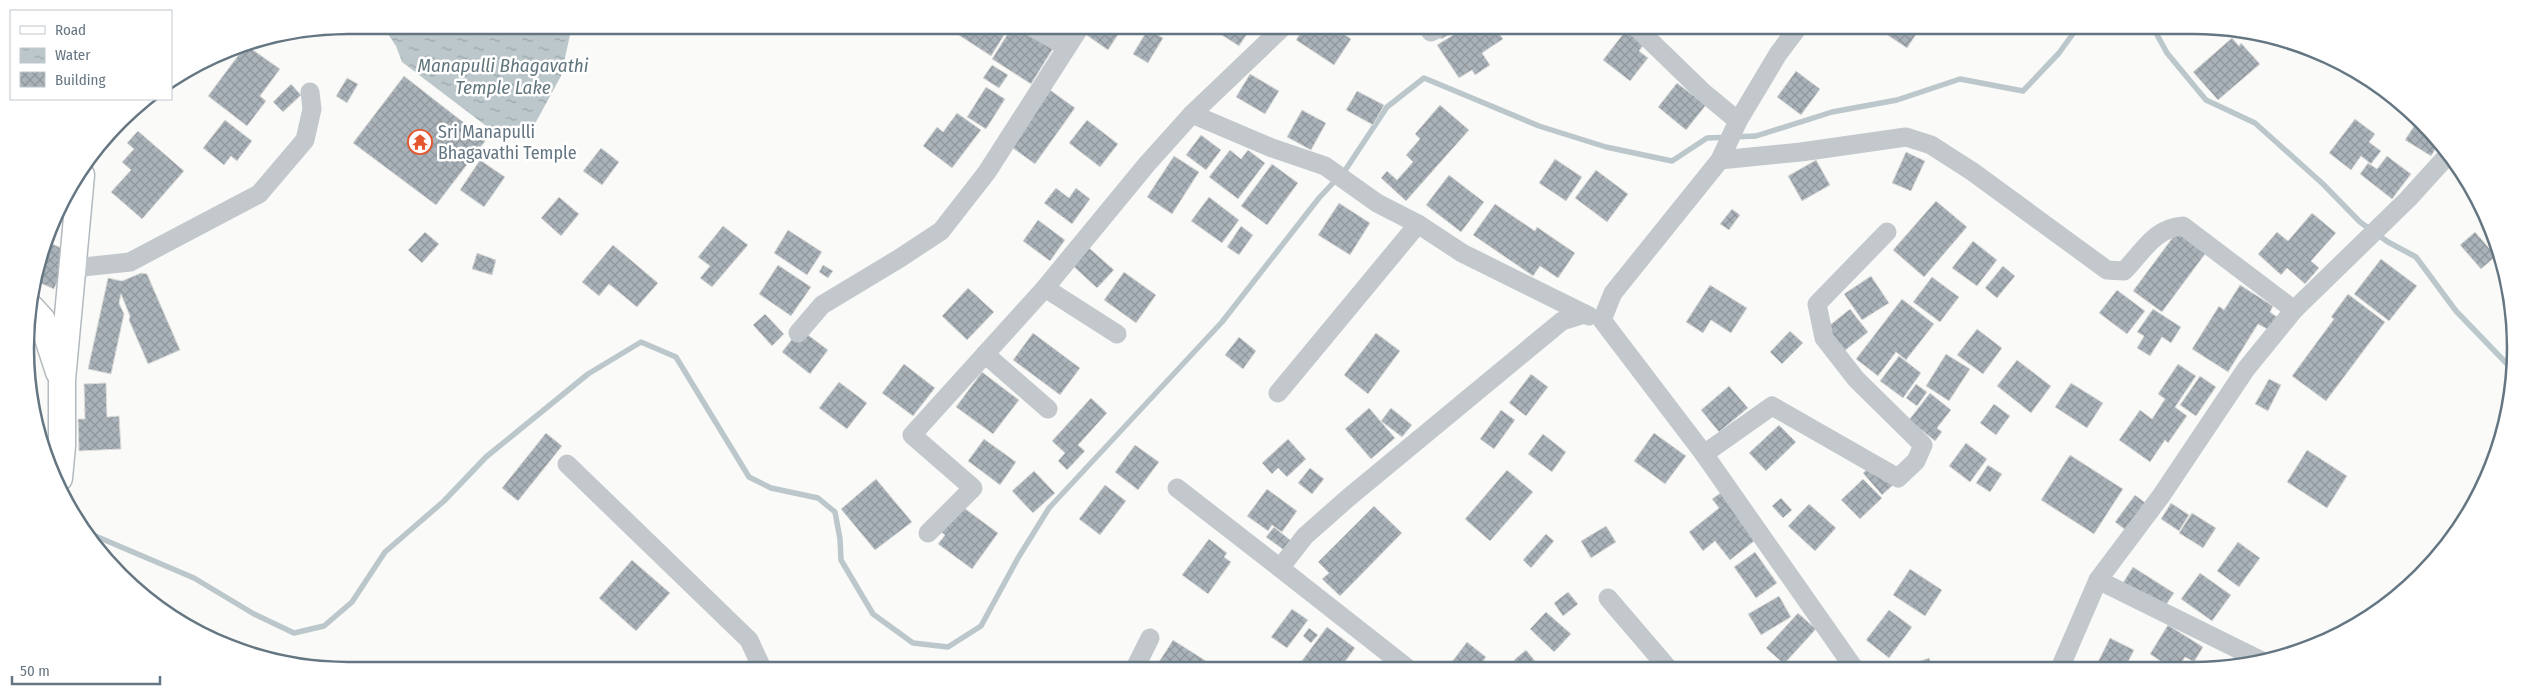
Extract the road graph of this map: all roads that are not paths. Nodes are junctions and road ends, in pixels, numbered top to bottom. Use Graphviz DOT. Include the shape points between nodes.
graph roads {
  1 [pos="1044,34"];
  2 [pos="1075,34"];
  3 [pos="1276,34"];
  4 [pos="1643,34"];
  5 [pos="1793,34"];
  6 [pos="1067,47"];
  7 [pos="310,92"];
  8 [pos="1192,114"];
  9 [pos="1730,139"];
  10 [pos="2444,159"];
  11 [pos="80,184"];
  12 [pos="1418,224"];
  13 [pos="1887,232"];
  14 [pos="74,268"];
  15 [pos="1045,288"];
  16 [pos="2294,310"];
  17 [pos="35,313"];
  18 [pos="1594,317"];
  19 [pos="798,333"];
  20 [pos="1117,334"];
  21 [pos="985,354"];
  22 [pos="62,380"];
  23 [pos="1278,393"];
  24 [pos="1048,409"];
  25 [pos="1704,454"];
  26 [pos="567,464"];
  27 [pos="60,472"];
  28 [pos="1177,488"];
  29 [pos="928,533"];
  30 [pos="1280,568"];
  31 [pos="2098,580"];
  32 [pos="1608,598"];
  33 [pos="1150,638"];
  34 [pos="2252,656"];
  35 [pos="759,662"];
  36 [pos="1138,662"];
  37 [pos="1400,662"];
  38 [pos="1664,662"];
  39 [pos="1850,662"];
  40 [pos="2063,662"];
  1 -- 6 [label="street"];
  2 -- 6 [label="street"];
  3 -- 8 [label="street"];
  4 -- 9 [label="street" via="1703,92"];
  5 -- 9 [label="street" via="1778,54"];
  6 -- 19 [label="street" via="987,172 941,230 822,305"];
  7 -- 14 [label="street" via="312,109 305,140 259,194 130,262"];
  8 -- 12 [label="street" via="1325,166 1377,203"];
  8 -- 15 [label="street"];
  9 -- 16 [label="street" via="1801,152 1906,137 1931,145 1965,166 2108,270 2124,271 2150,240 2170,227 2183,226"];
  9 -- 18 [label="street"];
  10 -- 16 [label="street"];
  11 -- 14 [label="main road"];
  12 -- 18 [label="street" via="1462,253"];
  12 -- 23 [label="street"];
  13 -- 25 [label="street" via="1817,304 1824,338 1856,379 1923,445 1916,461 1898,478 1772,406"];
  14 -- 22 [label="main road"];
  15 -- 20 [label="street"];
  15 -- 21 [label="street"];
  16 -- 31 [label="street" via="2246,369"];
  17 -- 22 [label="main road" via="42,320"];
  18 -- 25 [label="street"];
  18 -- 30 [label="street" via="1562,321 1305,536"];
  21 -- 24 [label="street"];
  21 -- 29 [label="street" via="912,434 973,488"];
  22 -- 27 [label="main road"];
  25 -- 39 [label="street"];
  26 -- 35 [label="street" via="749,640"];
  28 -- 30 [label="street"];
  30 -- 37 [label="street"];
  31 -- 34 [label="street"];
  31 -- 40 [label="street"];
  32 -- 38 [label="street"];
  33 -- 36 [label="street"];
}
